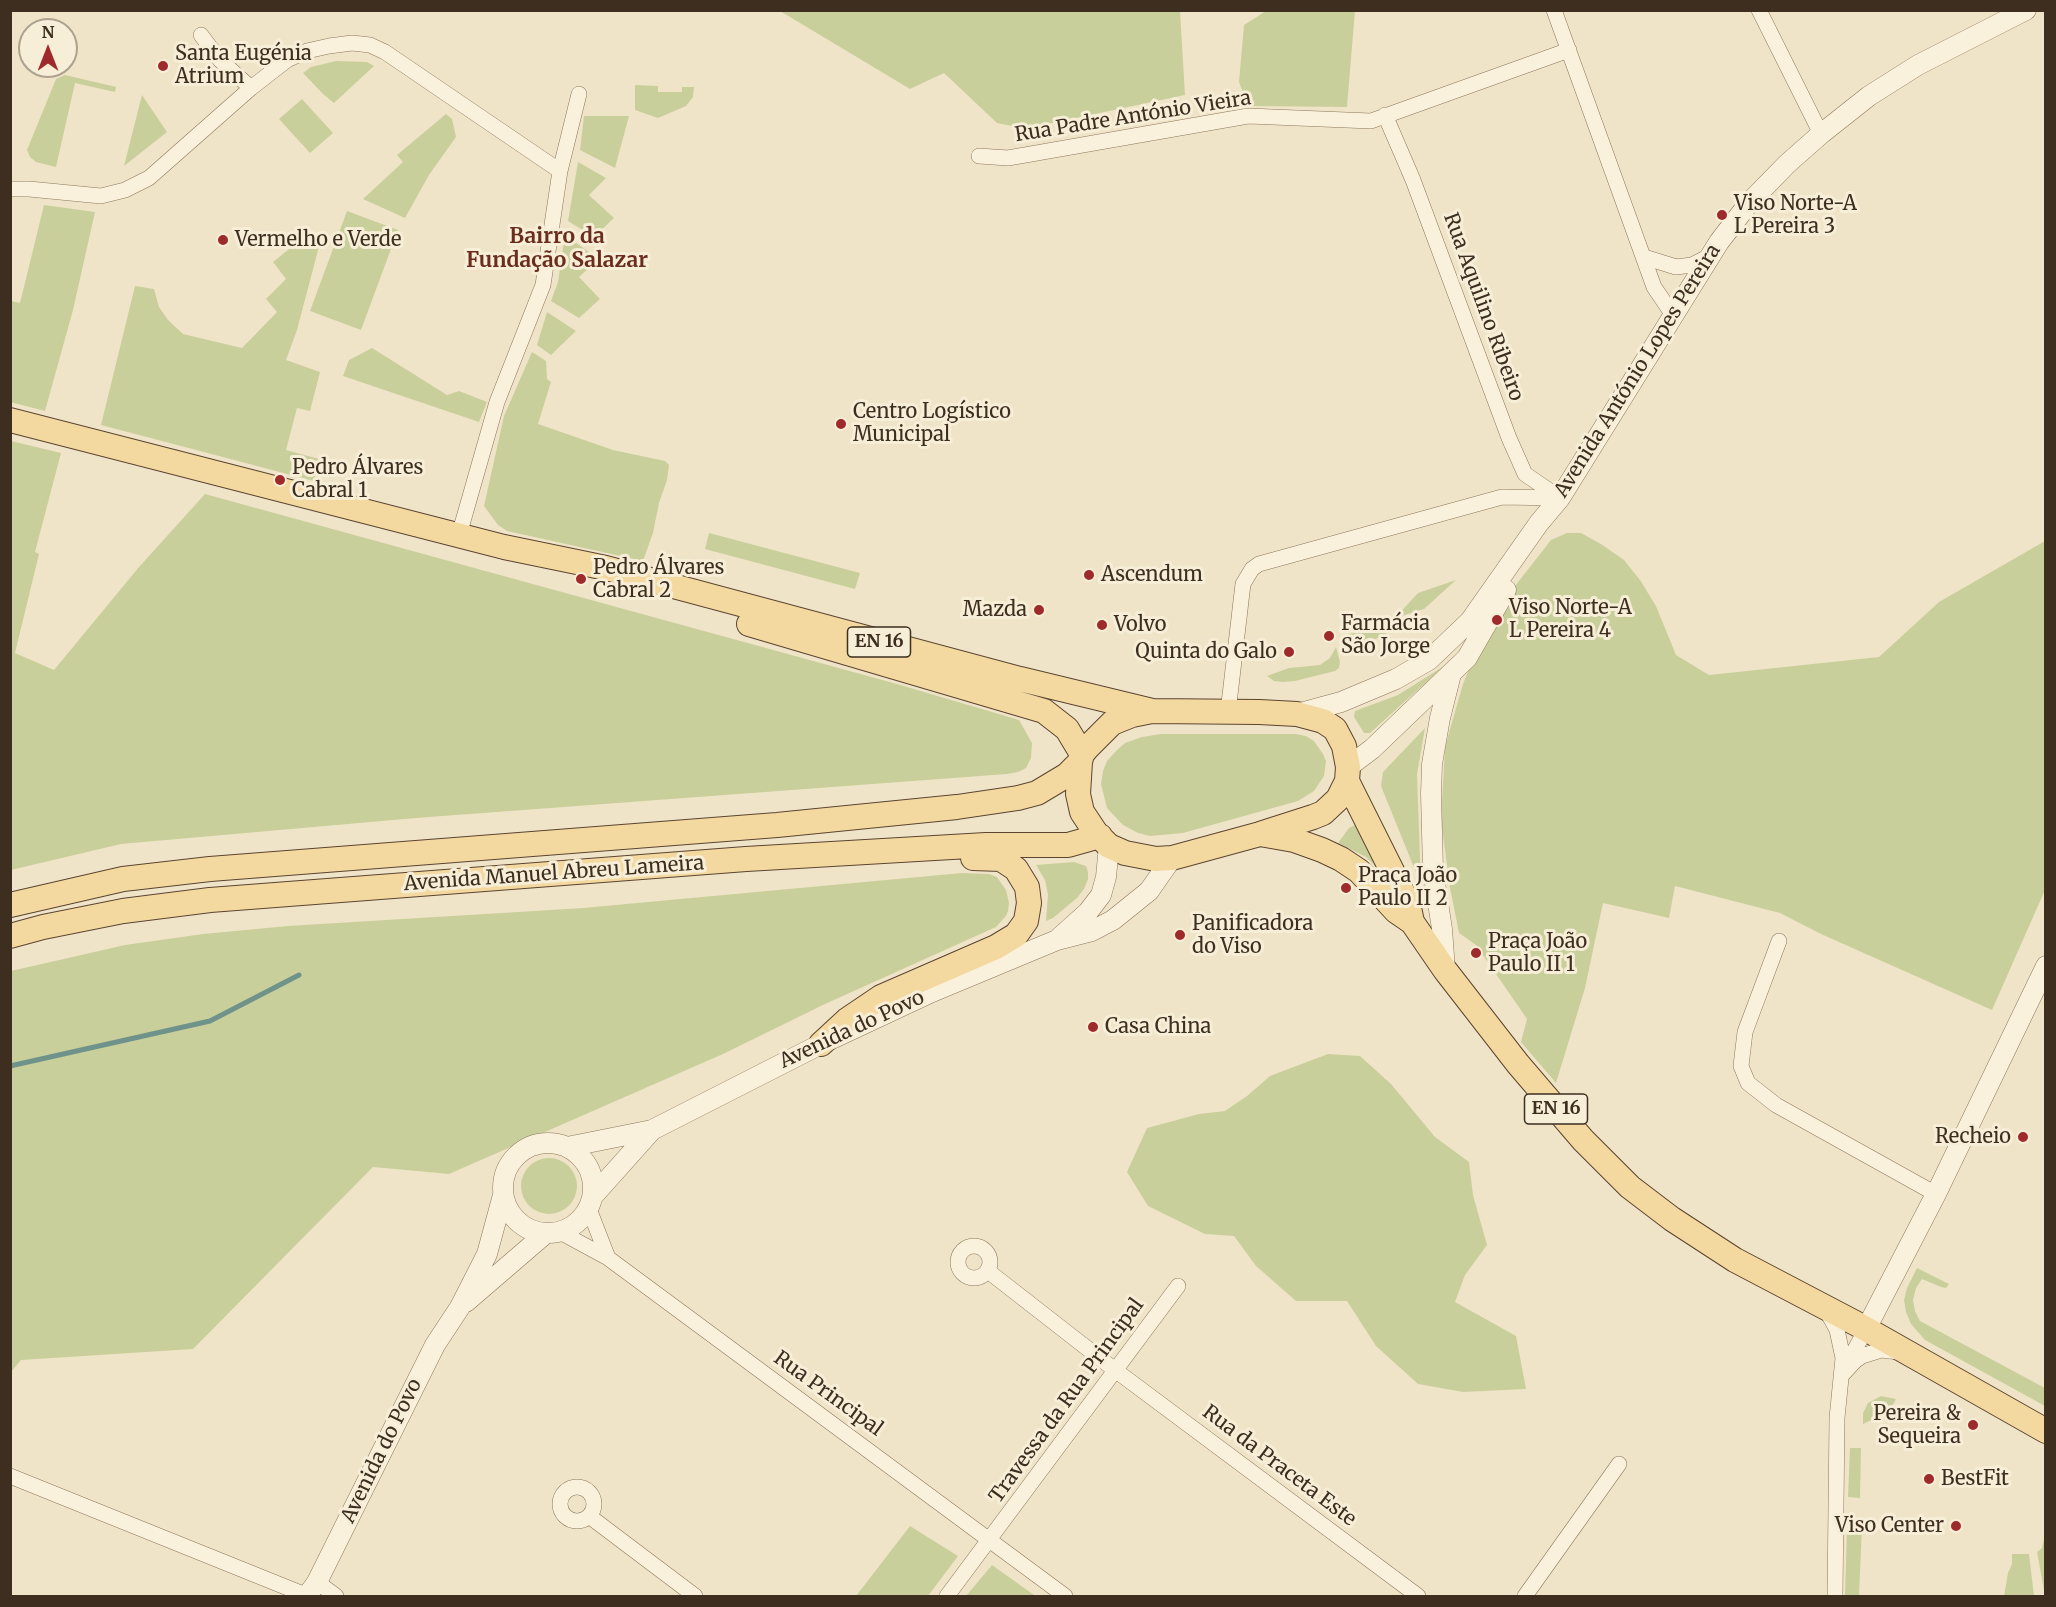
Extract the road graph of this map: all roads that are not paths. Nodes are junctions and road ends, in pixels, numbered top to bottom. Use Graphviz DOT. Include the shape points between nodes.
graph roads {
  1 [pos="1554,10"];
  2 [pos="1759,10"];
  3 [pos="2026,10"];
  4 [pos="201,35"];
  5 [pos="1569,50"];
  6 [pos="251,88"];
  7 [pos="579,94"];
  8 [pos="1385,116"];
  9 [pos="1821,134"];
  10 [pos="979,156"];
  11 [pos="560,171"];
  12 [pos="10,189"];
  13 [pos="1710,256"];
  14 [pos="1644,257"];
  15 [pos="1673,315"];
  16 [pos="10,420"];
  17 [pos="1560,498"];
  18 [pos="1539,523"];
  19 [pos="459,535"];
  20 [pos="504,547"];
  21 [pos="1451,674"];
  22 [pos="1152,711"];
  23 [pos="1228,712"];
  24 [pos="1297,714"];
  25 [pos="1081,758"];
  26 [pos="1347,774"];
  27 [pos="1260,834"];
  28 [pos="1105,841"];
  29 [pos="794,856"];
  30 [pos="1172,858"];
  31 [pos="10,905"];
  32 [pos="1412,922"];
  33 [pos="10,936"];
  34 [pos="1057,940"];
  35 [pos="1779,941"];
  36 [pos="2046,966"];
  37 [pos="1445,970"];
  38 [pos="821,1044"];
  39 [pos="652,1130"];
  40 [pos="567,1147"];
  41 [pos="1936,1194"];
  42 [pos="503,1195"];
  43 [pos="591,1203"];
  44 [pos="553,1233"];
  45 [pos="608,1258"];
  46 [pos="988,1271"];
  47 [pos="1178,1286"];
  48 [pos="1824,1306"];
  49 [pos="460,1307"];
  50 [pos="1862,1326"];
  51 [pos="1911,1354"];
  52 [pos="1843,1358"];
  53 [pos="1115,1370"];
  54 [pos="1842,1375"];
  55 [pos="2046,1431"];
  56 [pos="1619,1464"];
  57 [pos="10,1476"];
  58 [pos="589,1516"];
  59 [pos="990,1540"];
  60 [pos="311,1592"];
  61 [pos="336,1596"];
  62 [pos="695,1596"];
  63 [pos="947,1596"];
  64 [pos="1065,1596"];
  65 [pos="1418,1596"];
  66 [pos="1525,1596"];
  67 [pos="1835,1596"];
  1 -- 5 [label="street"];
  2 -- 9 [label="street"];
  3 -- 9 [label="street, Avenida António Lopes Pereira" via="1918,65 1869,96"];
  4 -- 6 [label="street" via="219,60"];
  5 -- 8 [label="street, Rua Padre António Vieira"];
  5 -- 14 [label="street"];
  6 -- 11 [label="street" via="287,60 307,51 340,44 370,45"];
  6 -- 12 [label="street" via="149,178 125,190 101,196"];
  7 -- 11 [label="street"];
  8 -- 10 [label="street, Rua Padre António Vieira" via="1371,121 1248,116 1008,158"];
  8 -- 17 [label="street, Rua Aquilino Ribeiro" via="1525,474"];
  9 -- 13 [label="street, Avenida António Lopes Pereira" via="1749,203"];
  11 -- 19 [label="street" via="543,285 497,402"];
  13 -- 14 [label="street" via="1692,265 1676,267"];
  13 -- 15 [label="street, Avenida António Lopes Pereira"];
  14 -- 15 [label="street" via="1654,287"];
  15 -- 17 [label="street, Avenida António Lopes Pereira"];
  16 -- 19 [label="main road, EN 16"];
  17 -- 18 [label="street, Avenida António Lopes Pereira"];
  17 -- 23 [label="street" via="1502,496 1259,564 1243,584"];
  18 -- 21 [label="street, Avenida António Lopes Pereira" via="1467,658"];
  18 -- 24 [label="street, Avenida António Lopes Pereira" via="1470,621 1429,660 1341,702"];
  19 -- 20 [label="main road, EN 16"];
  20 -- 22 [label="main road, EN 16" via="606,568 1020,680"];
  20 -- 25 [label="main road, EN 16" via="615,584 1044,711 1067,729"];
  21 -- 26 [label="street, Avenida António Lopes Pereira"];
  21 -- 37 [label="street" via="1432,764 1433,870"];
  22 -- 23 [label="main road, EN 16"];
  22 -- 25 [label="main road, EN 16" via="1112,723"];
  23 -- 24 [label="main road, EN 16"];
  24 -- 26 [label="main road, EN 16" via="1323,721 1335,729 1344,746"];
  25 -- 28 [label="main road" via="1079,803"];
  25 -- 31 [label="main road, Avenida Manuel Abreu Lameira" via="1066,776 1037,792 957,807 777,825 210,869 123,879"];
  26 -- 27 [label="main road, EN 16" via="1338,799 1323,813"];
  26 -- 32 [label="main road, EN 16" via="1408,903"];
  27 -- 30 [label="main road, EN 16"];
  27 -- 32 [label="main road, EN 16" via="1294,840 1341,859"];
  28 -- 29 [label="main road, Avenida Manuel Abreu Lameira"];
  28 -- 30 [label="main road, EN 16" via="1141,856"];
  28 -- 34 [label="street, Avenida do Povo" via="1106,877 1101,895"];
  29 -- 33 [label="main road, Avenida Manuel Abreu Lameira" via="210,900 123,911"];
  29 -- 38 [label="main road" via="870,863 1001,859 1016,869 1027,887 1026,921 1016,935 996,948 881,997"];
  30 -- 34 [label="street, Avenida do Povo" via="1149,891 1113,921"];
  32 -- 37 [label="main road, EN 16"];
  34 -- 38 [label="street, Avenida do Povo"];
  35 -- 41 [label="street" via="1745,1032 1741,1066 1748,1083 1776,1105"];
  36 -- 41 [label="street"];
  37 -- 48 [label="main road, EN 16" via="1539,1089 1630,1187 1735,1260"];
  38 -- 39 [label="street, Avenida do Povo"];
  39 -- 40 [label="street, Avenida do Povo"];
  39 -- 43 [label="street, Avenida do Povo"];
  40 -- 42 [label="street, Avenida do Povo" via="540,1143 526,1148 507,1168"];
  40 -- 43 [label="street" via="585,1162 594,1184"];
  41 -- 50 [label="street" via="1882,1298"];
  42 -- 44 [label="street" via="522,1226"];
  42 -- 49 [label="street, Avenida do Povo" via="487,1254"];
  43 -- 44 [label="street, Avenida do Povo" via="576,1224"];
  43 -- 45 [label="street"];
  44 -- 45 [label="street, Rua Principal"];
  44 -- 49 [label="street, Avenida do Povo"];
  45 -- 59 [label="street, Rua Principal"];
  46 -- 53 [label="street, Rua da Praceta Este"];
  47 -- 53 [label="street, Travessa da Rua Principal"];
  48 -- 50 [label="main road, EN 16"];
  48 -- 52 [label="street" via="1837,1330"];
  49 -- 60 [label="street, Avenida do Povo" via="435,1345"];
  50 -- 51 [label="main road, EN 16"];
  50 -- 52 [label="street" via="1846,1342"];
  50 -- 54 [label="street"];
  51 -- 54 [label="street" via="1892,1350 1871,1353 1854,1361"];
  51 -- 55 [label="main road, EN 16"];
  52 -- 54 [label="street"];
  53 -- 59 [label="street, Travessa da Rua Principal"];
  53 -- 65 [label="street, Rua da Praceta Este"];
  54 -- 67 [label="street"];
  56 -- 66 [label="street"];
  57 -- 60 [label="street"];
  58 -- 62 [label="street"];
  59 -- 63 [label="street, Travessa da Rua Principal"];
  59 -- 64 [label="street, Rua Principal"];
  60 -- 61 [label="street"];
}
